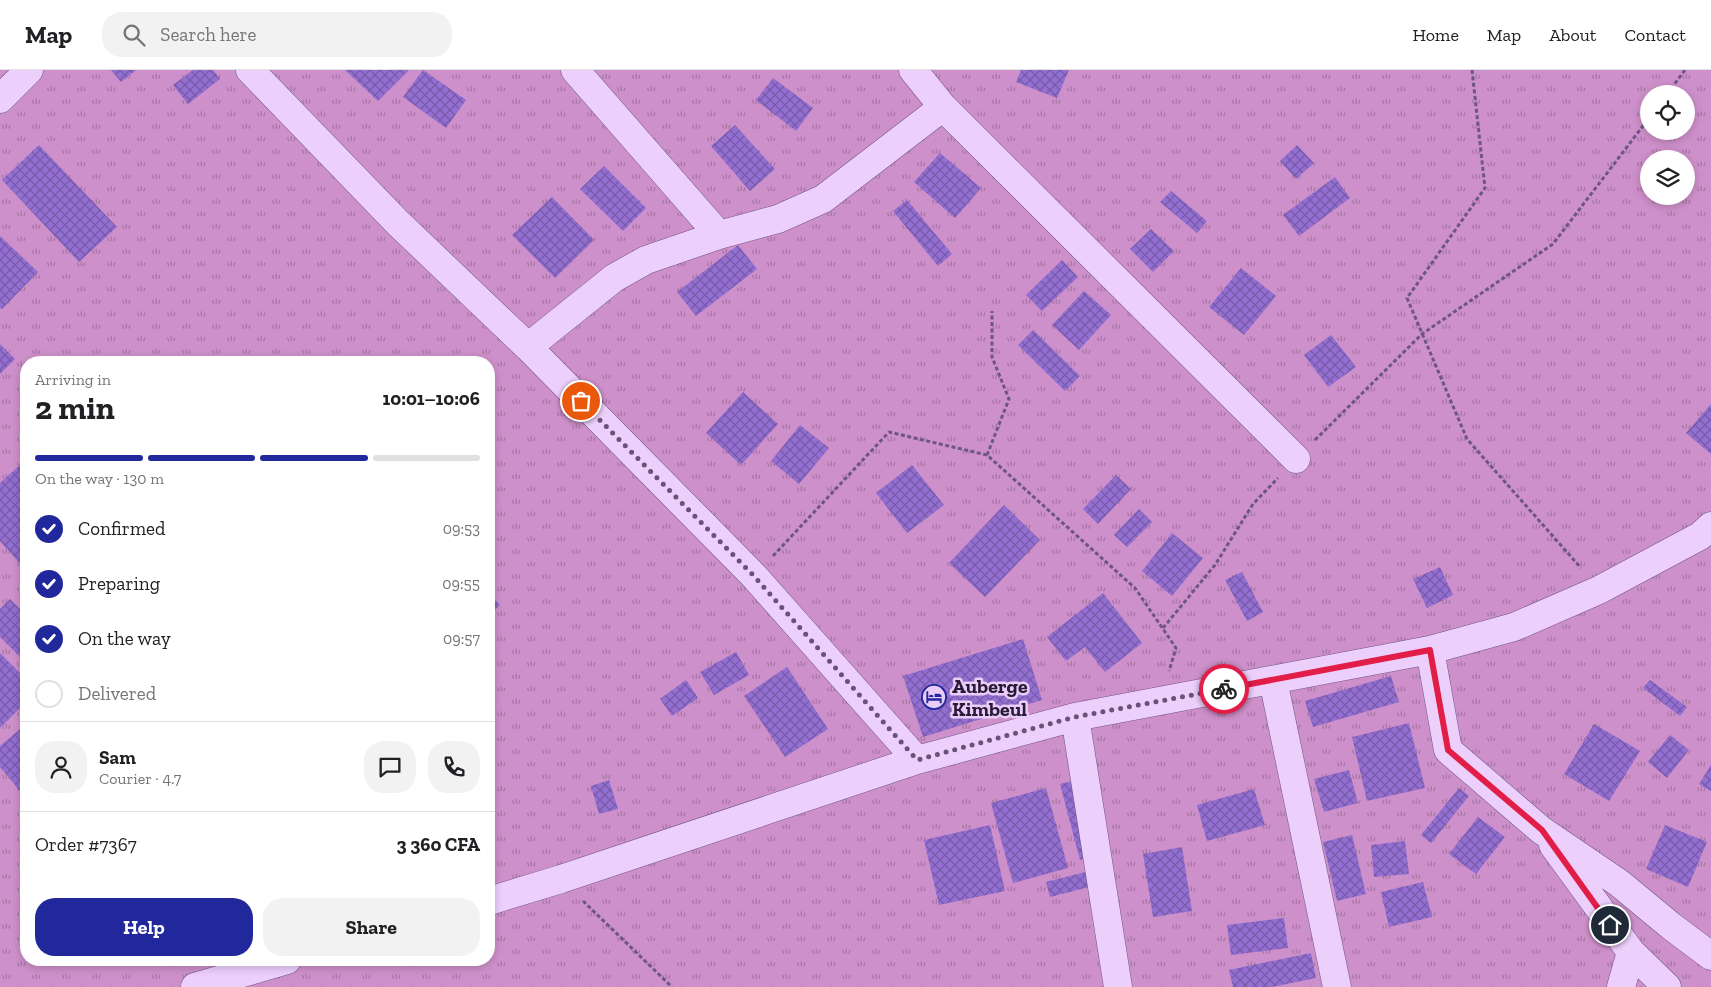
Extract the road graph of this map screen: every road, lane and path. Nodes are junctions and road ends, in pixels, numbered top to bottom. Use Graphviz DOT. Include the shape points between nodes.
graph roads {
  1 [pos="29,70"];
  2 [pos="250,70"];
  3 [pos="576,70"];
  4 [pos="913,70"];
  5 [pos="1472,70"];
  6 [pos="1685,70"];
  7 [pos="1674,85"];
  8 [pos="0,99"];
  9 [pos="943,107"];
  10 [pos="1640,130"];
  11 [pos="719,235"];
  12 [pos="992,311"];
  13 [pos="1422,334"];
  14 [pos="528,347"];
  15 [pos="987,455"];
  16 [pos="1296,459"];
  17 [pos="1711,526"];
  18 [pos="754,576"];
  19 [pos="1599,590"];
  20 [pos="1163,628"];
  21 [pos="1430,650"];
  22 [pos="1274,680"];
  23 [pos="1160,700"];
  24 [pos="1075,717"];
  25 [pos="917,760"];
  26 [pos="1542,830"];
  27 [pos="561,879"];
  28 [pos="495,899"];
  29 [pos="1631,952"];
  30 [pos="1711,956"];
  31 [pos="267,966"];
  32 [pos="195,987"];
  33 [pos="672,987"];
  34 [pos="1118,987"];
  35 [pos="1337,987"];
  36 [pos="1621,987"];
  37 [pos="1667,987"];
  1 -- 8 [label="street"];
  2 -- 14 [label="street" via="398,223"];
  3 -- 11 [label="street"];
  4 -- 9 [label="street"];
  5 -- 13 [label="path" via="1485,188 1406,298"];
  6 -- 7 [label="path"];
  9 -- 11 [label="street" via="823,199 778,219"];
  9 -- 16 [label="street"];
  10 -- 13 [label="path" via="1553,244"];
  11 -- 14 [label="street" via="646,260 614,278"];
  12 -- 15 [label="path" via="992,357 1009,399"];
  13 -- 16 [label="path"];
  13 -- 19 [label="path" via="1467,440"];
  14 -- 18 [label="street"];
  15 -- 18 [label="path" via="889,432"];
  15 -- 20 [label="path" via="1135,588"];
  16 -- 20 [label="path" via="1253,504 1215,565"];
  17 -- 19 [label="street" via="1700,536"];
  18 -- 25 [label="street"];
  19 -- 21 [label="street" via="1514,627"];
  20 -- 23 [label="path" via="1176,648"];
  21 -- 22 [label="street"];
  21 -- 26 [label="street" via="1448,750"];
  22 -- 23 [label="street"];
  22 -- 35 [label="street"];
  23 -- 24 [label="street"];
  24 -- 25 [label="street"];
  24 -- 34 [label="street"];
  25 -- 27 [label="street"];
  26 -- 29 [label="street"];
  26 -- 30 [label="street" via="1619,884"];
  27 -- 28 [label="street"];
  27 -- 33 [label="path"];
  29 -- 36 [label="street"];
  29 -- 37 [label="street"];
  31 -- 32 [label="street"];
}
